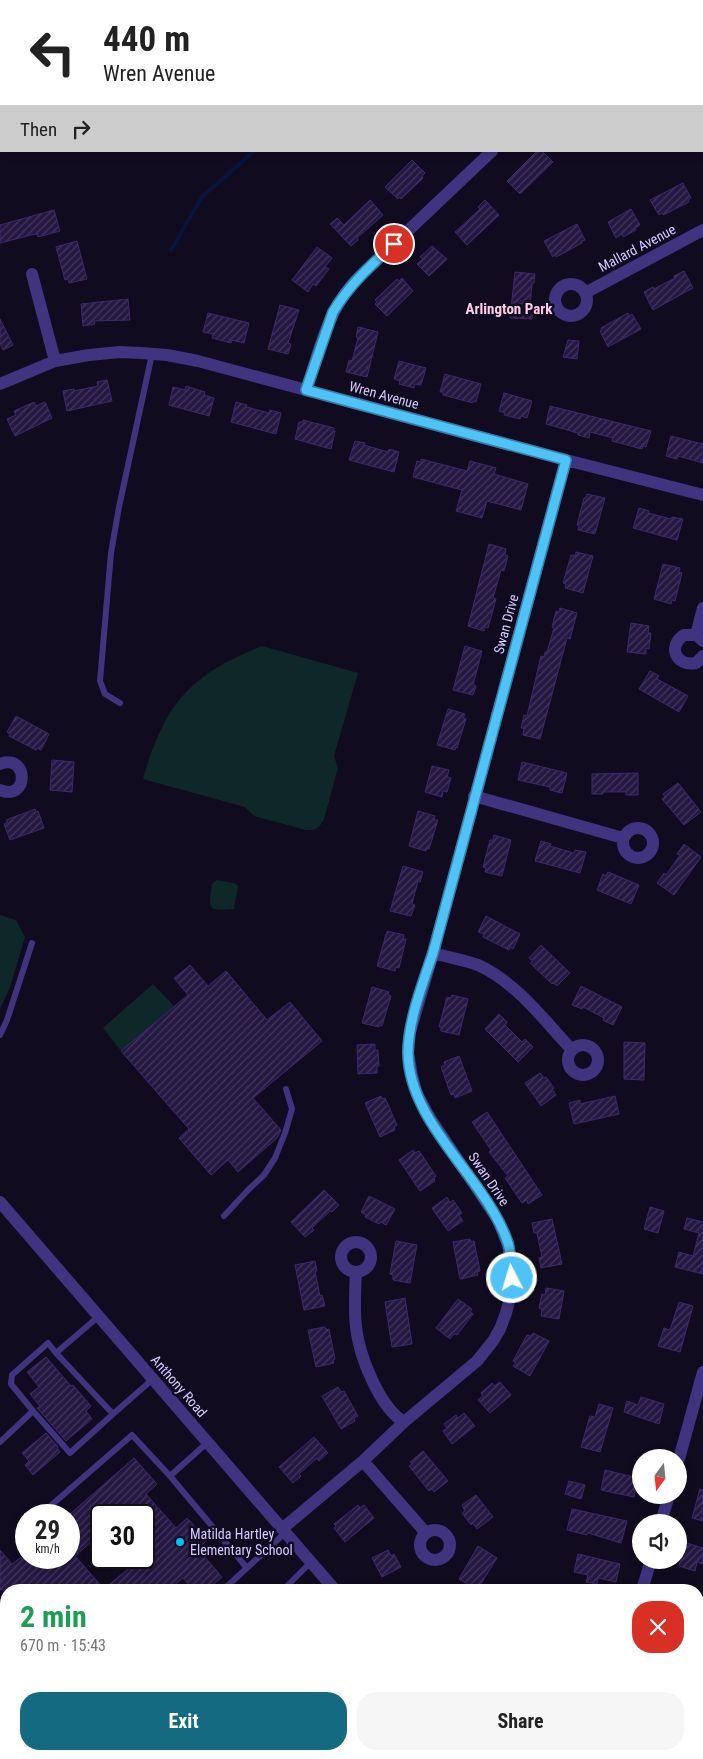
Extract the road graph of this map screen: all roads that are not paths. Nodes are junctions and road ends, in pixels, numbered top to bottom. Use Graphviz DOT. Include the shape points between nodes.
graph roads {
  1 [pos="491,152"];
  2 [pos="703,230"];
  3 [pos="32,274"];
  4 [pos="586,293"];
  5 [pos="152,354"];
  6 [pos="55,361"];
  7 [pos="0,384"];
  8 [pos="306,390"];
  9 [pos="566,460"];
  10 [pos="703,495"];
  11 [pos="703,608"];
  12 [pos="700,638"];
  13 [pos="703,656"];
  14 [pos="120,704"];
  15 [pos="0,764"];
  16 [pos="0,790"];
  17 [pos="474,796"];
  18 [pos="623,838"];
  19 [pos="32,943"];
  20 [pos="433,953"];
  21 [pos="0,1035"];
  22 [pos="572,1050"];
  23 [pos="286,1089"];
  24 [pos="0,1202"];
  25 [pos="224,1216"];
  26 [pos="356,1272"];
  27 [pos="99,1316"];
  28 [pos="56,1353"];
  29 [pos="703,1372"];
  30 [pos="153,1379"];
  31 [pos="33,1411"];
  32 [pos="113,1414"];
  33 [pos="404,1422"];
  34 [pos="0,1442"];
  35 [pos="208,1442"];
  36 [pos="682,1449"];
  37 [pos="363,1461"];
  38 [pos="170,1476"];
  39 [pos="53,1504"];
  40 [pos="284,1530"];
  41 [pos="426,1533"];
  42 [pos="311,1562"];
  43 [pos="247,1568"];
  44 [pos="648,1569"];
  45 [pos="230,1584"];
  46 [pos="290,1584"];
  47 [pos="330,1584"];
  48 [pos="644,1584"];
  1 -- 8 [label="street" via="343,294 333,312"];
  2 -- 4 [label="street, Mallard Avenue"];
  3 -- 6 [label="street"];
  5 -- 6 [label="street, Wren Avenue" via="120,352"];
  5 -- 8 [label="street, Wren Avenue" via="198,361"];
  5 -- 14 [label="lane" via="111,553 100,681 105,694"];
  6 -- 7 [label="street, Wren Avenue"];
  8 -- 9 [label="street, Wren Avenue"];
  9 -- 10 [label="street, Wren Avenue"];
  9 -- 17 [label="street, Swan Drive"];
  11 -- 12 [label="street"];
  12 -- 13 [label="street" via="690,634 680,638 675,649 680,659 690,664"];
  15 -- 16 [label="street" via="13,763 21,772 22,783 7,793"];
  17 -- 18 [label="street"];
  17 -- 20 [label="street, Swan Drive"];
  19 -- 21 [label="lane"];
  20 -- 22 [label="street" via="476,965 510,985"];
  20 -- 33 [label="street, Swan Drive" via="410,1032 408,1053 412,1076 430,1118 498,1220 511,1262 511,1294 500,1329 483,1354"];
  23 -- 25 [label="lane" via="292,1109 275,1158 264,1175"];
  24 -- 27 [label="street, Anthony Road"];
  26 -- 33 [label="street" via="355,1310 359,1343 374,1383 392,1412"];
  27 -- 28 [label="lane"];
  27 -- 30 [label="street, Anthony Road"];
  28 -- 31 [label="lane" via="48,1343 12,1375 11,1384"];
  28 -- 32 [label="lane"];
  29 -- 36 [label="street"];
  30 -- 32 [label="lane"];
  30 -- 35 [label="street, Anthony Road"];
  31 -- 32 [label="lane" via="70,1453"];
  31 -- 34 [label="lane"];
  33 -- 37 [label="street, Swan Drive"];
  35 -- 38 [label="lane"];
  35 -- 40 [label="street, Anthony Road"];
  37 -- 40 [label="street, Swan Drive"];
  37 -- 41 [label="street"];
  38 -- 39 [label="lane" via="132,1435"];
  38 -- 43 [label="lane"];
  40 -- 42 [label="street, Anthony Road"];
  40 -- 43 [label="lane"];
  42 -- 46 [label="lane"];
  42 -- 47 [label="street, Anthony Road"];
  43 -- 45 [label="lane"];
  44 -- 48 [label="street"];
}
